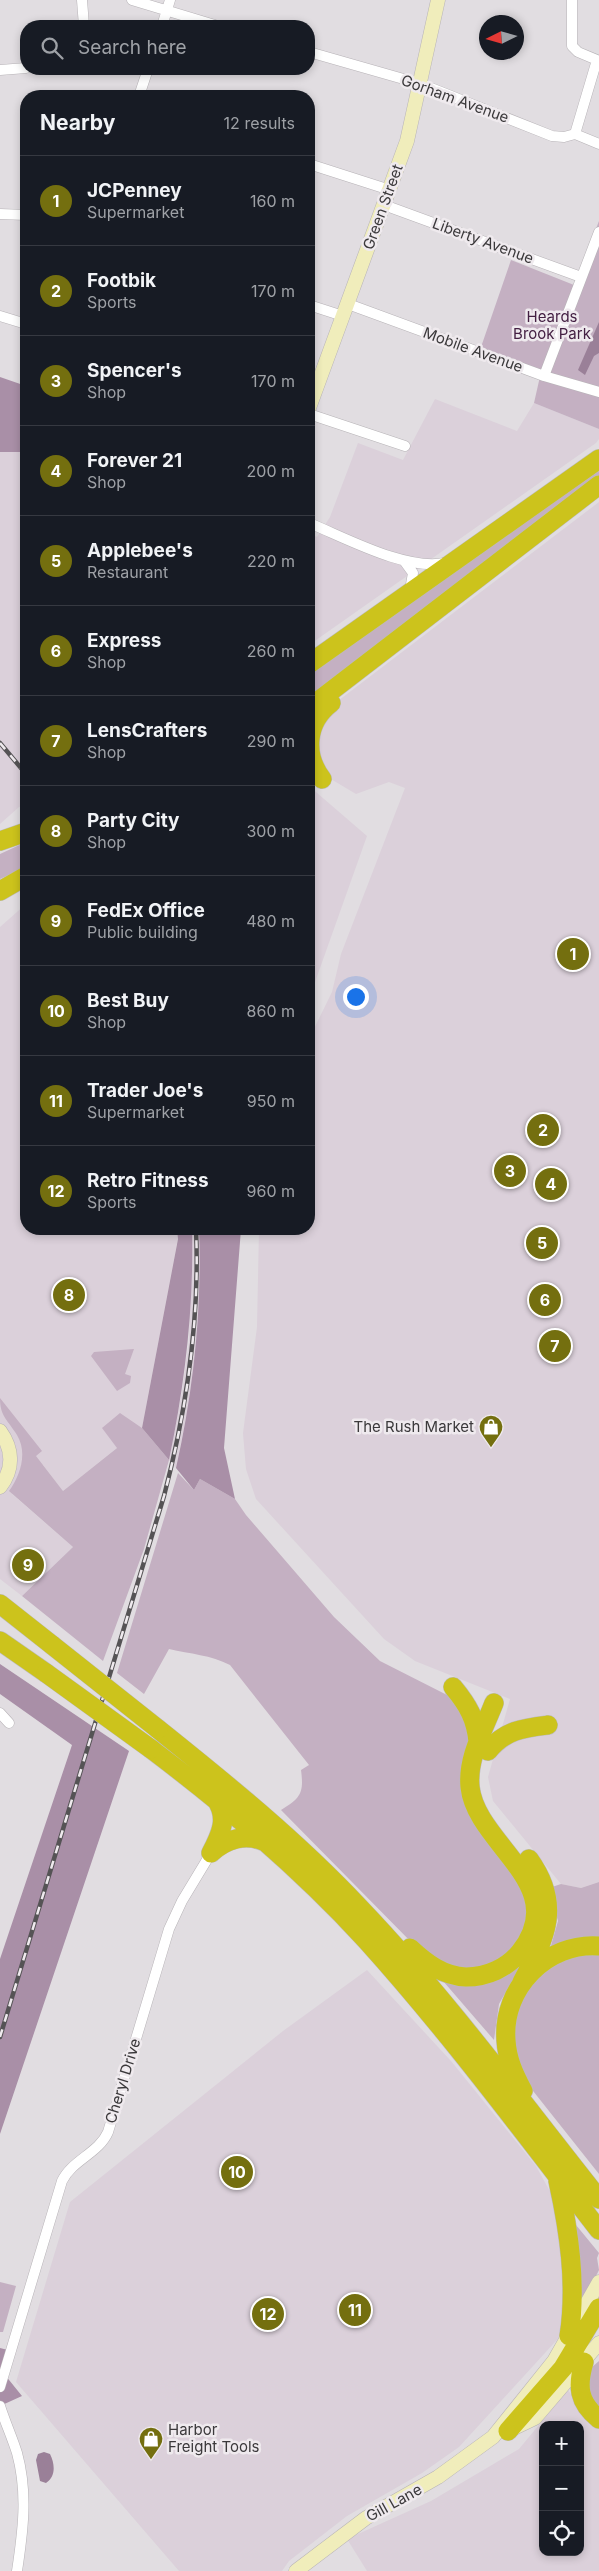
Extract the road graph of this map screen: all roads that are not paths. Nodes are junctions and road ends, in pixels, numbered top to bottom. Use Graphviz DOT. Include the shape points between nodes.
graph roads {
  1 [pos="82,0"];
  2 [pos="132,0"];
  3 [pos="170,0"];
  4 [pos="438,0"];
  5 [pos="572,0"];
  6 [pos="167,12"];
  7 [pos="84,20"];
  8 [pos="164,20"];
  9 [pos="196,20"];
  10 [pos="315,54"];
  11 [pos="20,68"];
  12 [pos="0,70"];
  13 [pos="146,75"];
  14 [pos="420,84"];
  15 [pos="141,90"];
  16 [pos="575,134"];
  17 [pos="599,144"];
  18 [pos="315,166"];
  19 [pos="390,190"];
  20 [pos="384,205"];
  21 [pos="0,214"];
  22 [pos="20,215"];
  23 [pos="599,232"];
  24 [pos="581,277"];
  25 [pos="315,306"];
  26 [pos="346,310"];
  27 [pos="0,316"];
  28 [pos="20,322"];
  29 [pos="544,376"];
  30 [pos="315,392"];
  31 [pos="599,392"];
  32 [pos="315,416"];
  33 [pos="405,446"];
  34 [pos="599,459"];
  35 [pos="599,485"];
  36 [pos="315,525"];
  37 [pos="455,560"];
  38 [pos="405,562"];
  39 [pos="407,594"];
  40 [pos="382,652"];
  41 [pos="315,660"];
  42 [pos="315,703"];
  43 [pos="315,722"];
  44 [pos="315,766"];
  45 [pos="315,774"];
  46 [pos="20,834"];
  47 [pos="0,841"];
  48 [pos="20,878"];
  49 [pos="20,879"];
  50 [pos="0,886"];
  51 [pos="0,891"];
  52 [pos="0,1431"];
  53 [pos="0,1487"];
  54 [pos="0,1604"];
  55 [pos="0,1641"];
  56 [pos="454,1688"];
  57 [pos="500,1706"];
  58 [pos="0,1714"];
  59 [pos="9,1723"];
  60 [pos="548,1725"];
  61 [pos="483,1747"];
  62 [pos="214,1797"];
  63 [pos="270,1845"];
  64 [pos="211,1853"];
  65 [pos="359,1906"];
  66 [pos="599,1946"];
  67 [pos="522,1982"];
  68 [pos="541,2126"];
  69 [pos="556,2175"];
  70 [pos="592,2183"];
  71 [pos="599,2199"];
  72 [pos="599,2230"];
  73 [pos="599,2282"];
  74 [pos="599,2308"];
  75 [pos="569,2336"];
  76 [pos="599,2342"];
  77 [pos="584,2362"];
  78 [pos="0,2387"];
  79 [pos="0,2406"];
  80 [pos="599,2419"];
  81 [pos="500,2434"];
  82 [pos="16,2571"];
  83 [pos="296,2571"];
  1 -- 7 [label="street"];
  2 -- 6 [label="street"];
  3 -- 6 [label="street"];
  4 -- 14 [label="street, Green Street"];
  5 -- 16 [label="street" via="572,46 598,60"];
  6 -- 8 [label="street"];
  6 -- 9 [label="street"];
  10 -- 14 [label="street, Gorham Avenue"];
  11 -- 12 [label="street"];
  13 -- 15 [label="street"];
  14 -- 16 [label="street, Gorham Avenue" via="552,136"];
  14 -- 19 [label="street, Green Street" via="407,141"];
  16 -- 17 [label="street, Gorham Avenue"];
  18 -- 19 [label="street"];
  19 -- 20 [label="street, Green Street"];
  20 -- 24 [label="street, Liberty Avenue"];
  20 -- 26 [label="street, Green Street"];
  21 -- 22 [label="street"];
  23 -- 24 [label="street"];
  24 -- 29 [label="street"];
  25 -- 26 [label="street, Mobile Avenue"];
  26 -- 29 [label="street, Mobile Avenue"];
  26 -- 30 [label="street, Green Street"];
  27 -- 28 [label="street"];
  29 -- 31 [label="street, Mobile Avenue"];
  32 -- 33 [label="street"];
  34 -- 37 [label="highway"];
  35 -- 40 [label="highway"];
  36 -- 38 [label="street"];
  37 -- 38 [label="street" via="432,565"];
  37 -- 39 [label="highway"];
  38 -- 39 [label="street" via="413,577"];
  39 -- 41 [label="highway"];
  40 -- 42 [label="highway"];
  40 -- 43 [label="highway" via="353,686 317,715"];
  44 -- 45 [label="highway" via="322,778"];
  46 -- 47 [label="highway"];
  48 -- 50 [label="highway"];
  49 -- 51 [label="highway"];
  52 -- 53 [label="street" via="10,1450 10,1462 9,1473"];
  54 -- 65 [label="highway, bridge" via="268,1819"];
  55 -- 62 [label="highway, bridge" via="152,1748"];
  56 -- 61 [label="highway" via="471,1711"];
  57 -- 61 [label="highway"];
  58 -- 59 [label="street"];
  60 -- 61 [label="highway" via="511,1731"];
  61 -- 65 [label="highway" via="470,1770 472,1799 481,1818 524,1873 533,1899 533,1923 524,1945 513,1959 495,1971 454,1976 429,1964"];
  61 -- 67 [label="highway" via="482,1776 486,1801 537,1872 548,1900 545,1935"];
  62 -- 63 [label="highway"];
  62 -- 64 [label="highway" via="223,1820"];
  63 -- 64 [label="highway" via="258,1839 241,1838 227,1842"];
  63 -- 69 [label="highway" via="388,1964"];
  64 -- 78 [label="street, Cheryl Drive" via="169,1929 108,2132 101,2143 69,2170 62,2182"];
  65 -- 68 [label="highway" via="426,1981"];
  66 -- 67 [label="highway" via="558,1953 540,1964"];
  67 -- 68 [label="highway" via="509,2010 506,2045 513,2072"];
  68 -- 70 [label="highway"];
  69 -- 72 [label="highway"];
  69 -- 75 [label="highway" via="569,2244 572,2310"];
  70 -- 71 [label="highway"];
  73 -- 75 [label="street, Gill Lane"];
  74 -- 81 [label="highway" via="563,2368"];
  75 -- 81 [label="street, Gill Lane"];
  76 -- 77 [label="street, Gill Lane"];
  77 -- 80 [label="highway" via="579,2381 581,2397"];
  77 -- 81 [label="street, Gill Lane" via="536,2418"];
  79 -- 82 [label="street" via="22,2478 24,2517"];
  81 -- 83 [label="street, Gill Lane" via="438,2477 366,2518"];
}
